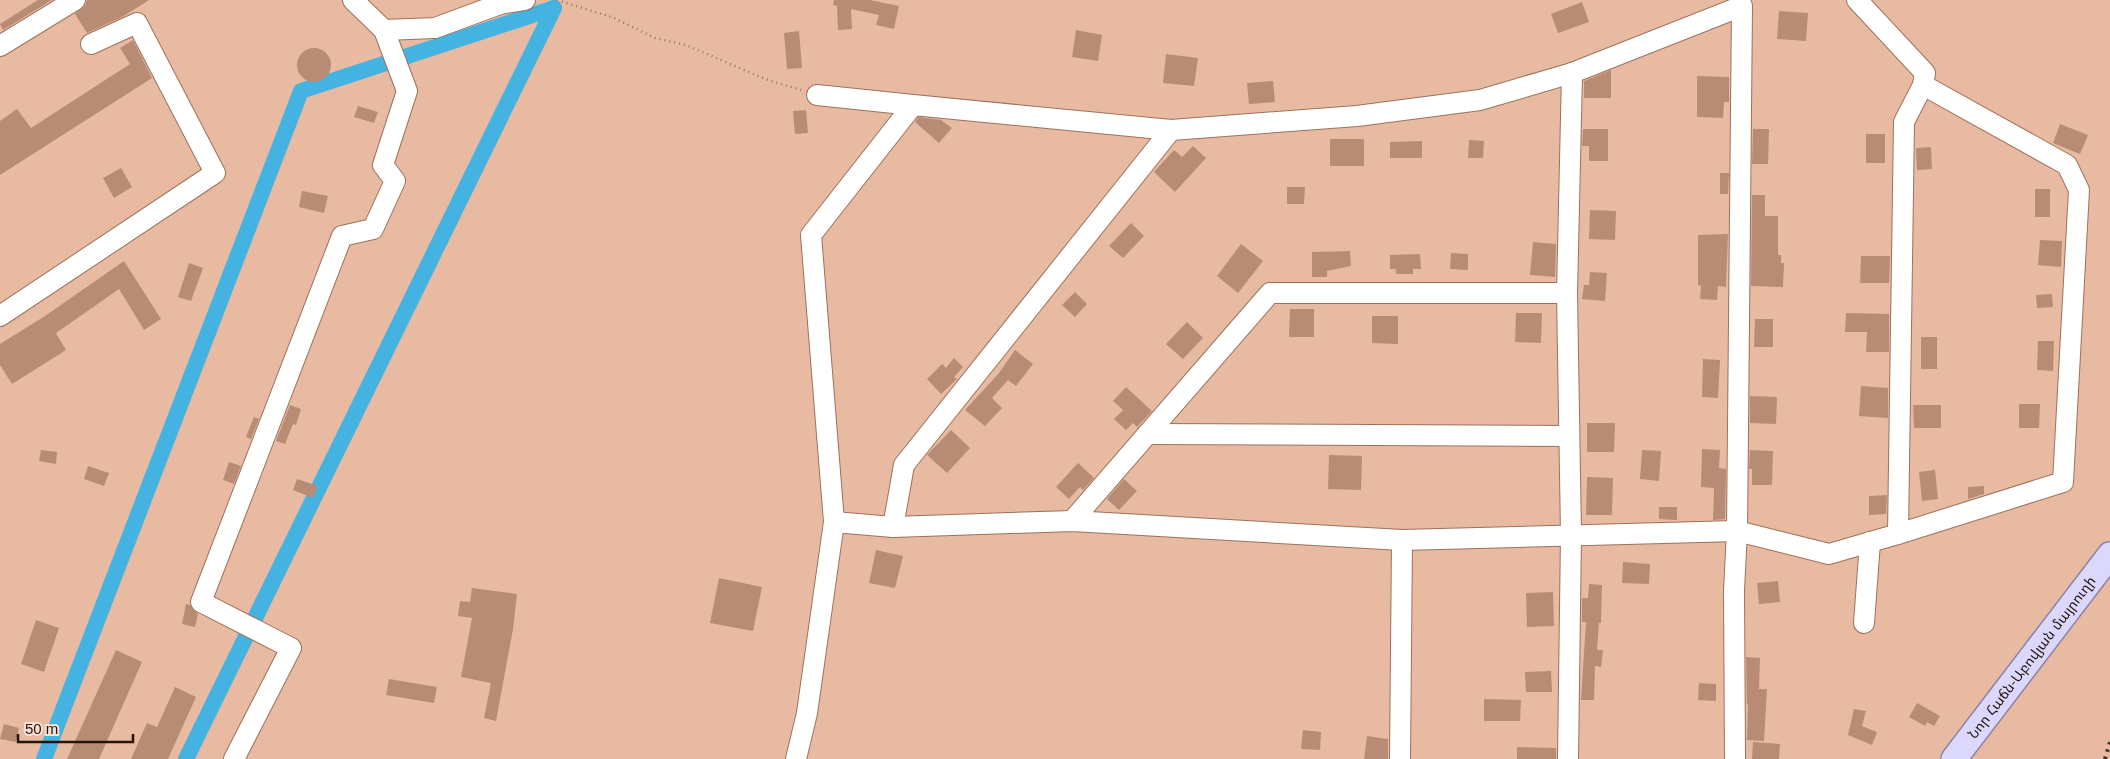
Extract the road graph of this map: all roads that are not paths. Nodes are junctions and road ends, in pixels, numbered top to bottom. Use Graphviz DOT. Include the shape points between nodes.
graph roads {
  1 [pos="75,0"];
  2 [pos="353,0"];
  3 [pos="525,0"];
  4 [pos="1857,0"];
  5 [pos="1747,3"];
  6 [pos="384,30"];
  7 [pos="91,44"];
  8 [pos="0,46"];
  9 [pos="1572,73"];
  10 [pos="1923,85"];
  11 [pos="817,95"];
  12 [pos="913,105"];
  13 [pos="1170,130"];
  14 [pos="1567,293"];
  15 [pos="0,316"];
  16 [pos="1147,434"];
  17 [pos="1569,436"];
  18 [pos="1072,521"];
  19 [pos="834,522"];
  20 [pos="893,527"];
  21 [pos="1737,531"];
  22 [pos="1571,534"];
  23 [pos="1898,534"];
  24 [pos="1402,540"];
  25 [pos="1870,542"];
  26 [pos="2107,560"];
  27 [pos="1864,623"];
  28 [pos="234,759"];
  29 [pos="796,759"];
  30 [pos="1400,759"];
  31 [pos="1568,759"];
  32 [pos="1735,759"];
  33 [pos="1954,759"];
  1 -- 8 [label="street"];
  2 -- 6 [label="street"];
  3 -- 6 [label="street" via="500,4 435,28"];
  4 -- 10 [label="street" via="1925,73"];
  5 -- 9 [label="street"];
  5 -- 21 [label="street"];
  6 -- 28 [label="street" via="407,92 383,165 395,181 373,229 342,236 201,602 291,648"];
  7 -- 15 [label="street" via="137,23 215,173"];
  9 -- 13 [label="street" via="1480,100 1357,116"];
  9 -- 14 [label="street"];
  10 -- 23 [label="street" via="1904,122"];
  10 -- 23 [label="street" via="2067,165 2079,190 2079,200 2063,482"];
  11 -- 12 [label="street"];
  12 -- 13 [label="street"];
  12 -- 19 [label="street" via="811,235"];
  13 -- 20 [label="street" via="904,465"];
  14 -- 16 [label="street" via="1270,292"];
  14 -- 17 [label="street"];
  16 -- 17 [label="street"];
  16 -- 18 [label="street"];
  17 -- 22 [label="street"];
  18 -- 20 [label="street"];
  18 -- 24 [label="street"];
  19 -- 20 [label="street"];
  19 -- 29 [label="street" via="807,713"];
  21 -- 22 [label="street"];
  21 -- 25 [label="street" via="1829,554"];
  21 -- 32 [label="street"];
  22 -- 24 [label="street"];
  22 -- 31 [label="street"];
  23 -- 25 [label="street"];
  24 -- 30 [label="street"];
  25 -- 27 [label="street"];
  26 -- 33 [label="main road, Նոր Հաճն-Աբովյան մայրուղի"];
}
